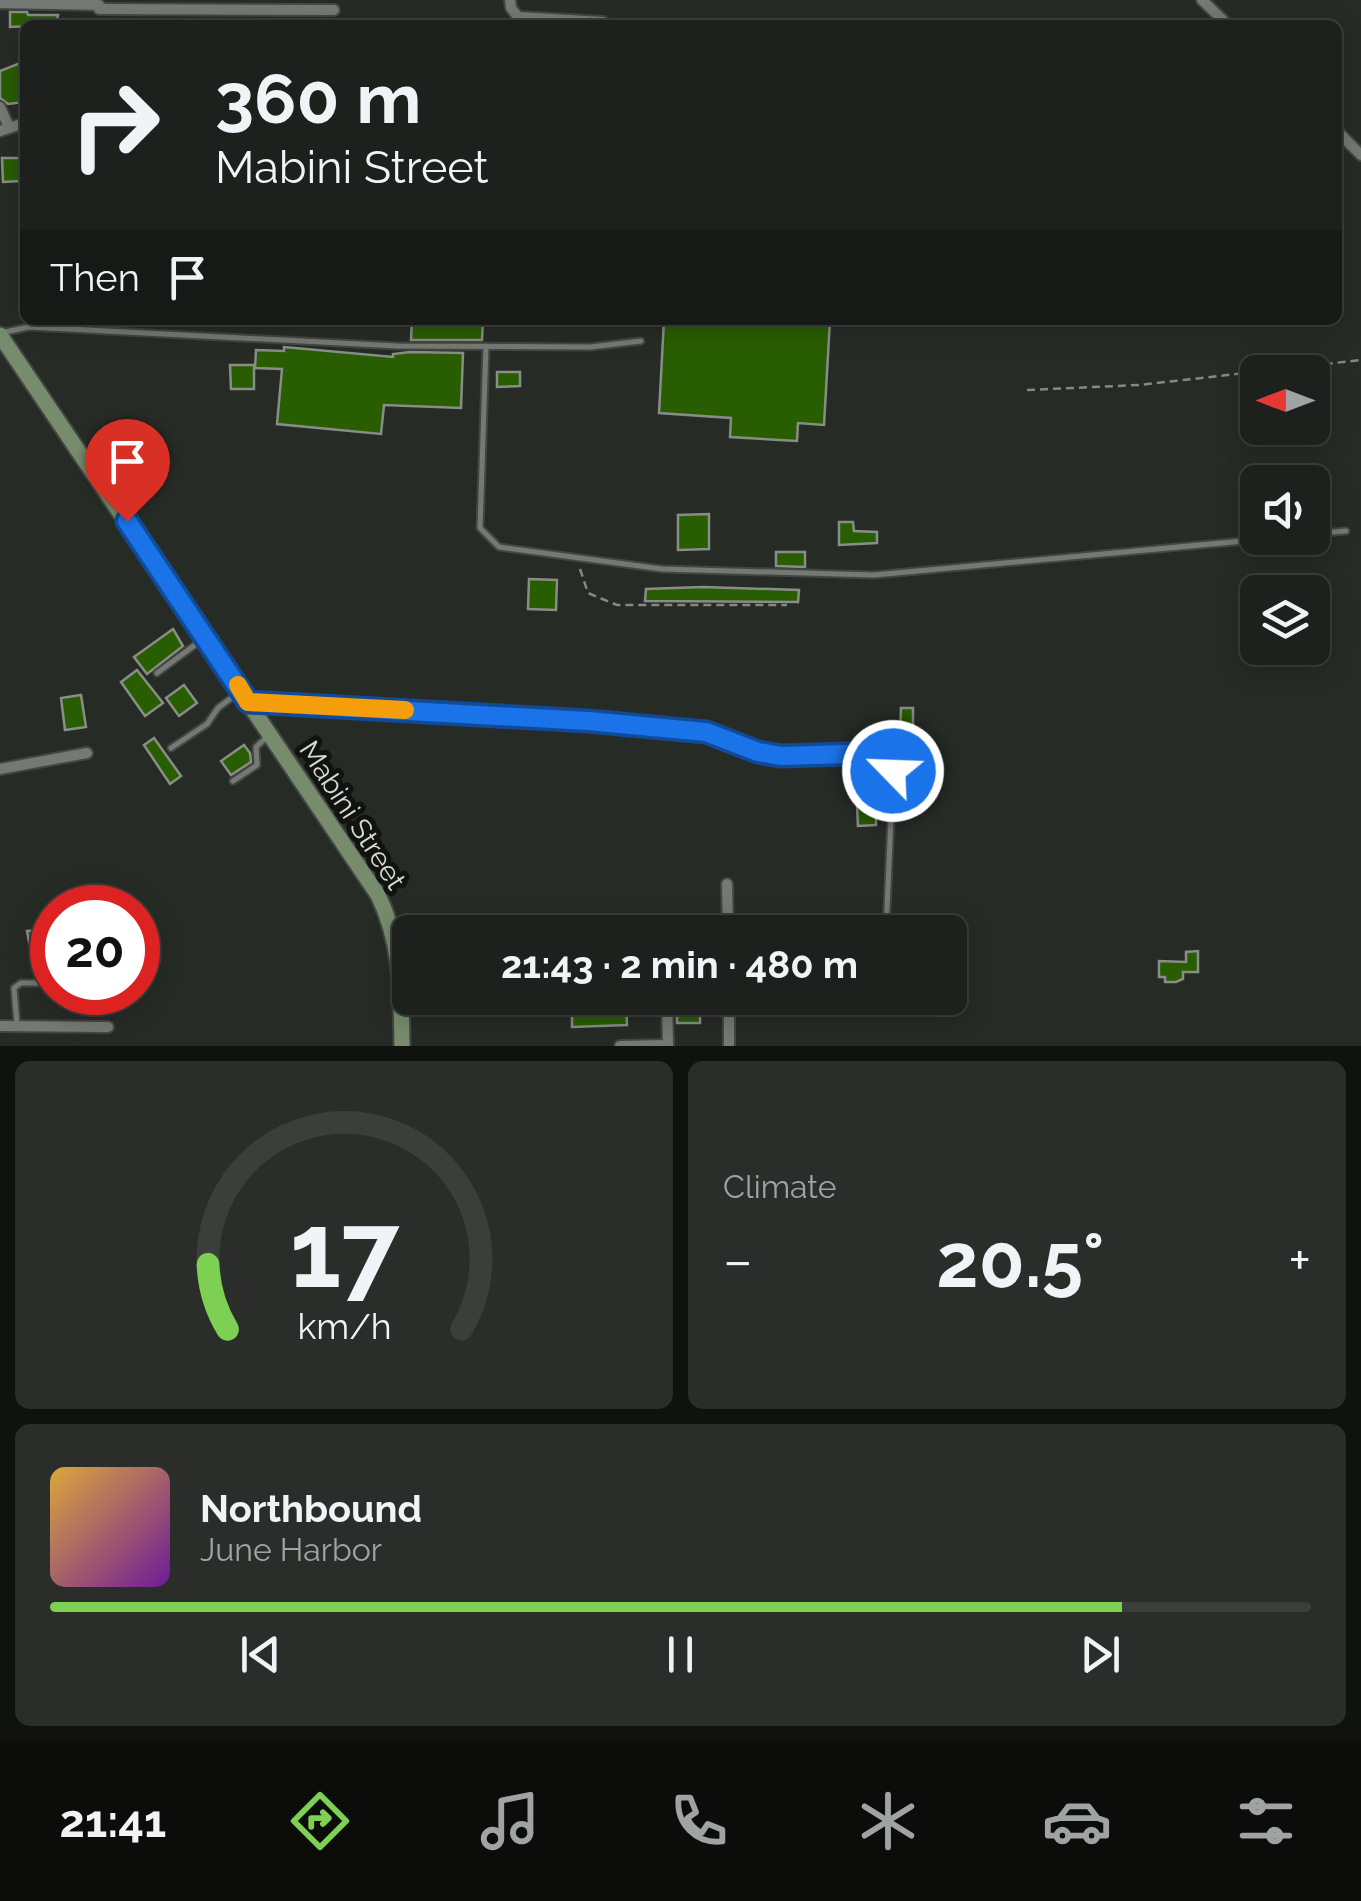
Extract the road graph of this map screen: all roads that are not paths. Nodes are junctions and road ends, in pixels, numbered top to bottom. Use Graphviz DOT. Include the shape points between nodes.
graph roads {
  1 [pos="510,0"];
  2 [pos="1202,0"];
  3 [pos="0,3"];
  4 [pos="99,4"];
  5 [pos="334,10"];
  6 [pos="569,20"];
  7 [pos="1223,20"];
  8 [pos="0,106"];
  9 [pos="4,129"];
  10 [pos="1342,136"];
  11 [pos="1361,155"];
  12 [pos="0,334"];
  13 [pos="641,340"];
  14 [pos="486,346"];
  15 [pos="1346,531"];
  16 [pos="1330,532"];
  17 [pos="1240,541"];
  18 [pos="206,637"];
  19 [pos="157,673"];
  20 [pos="245,696"];
  21 [pos="270,734"];
  22 [pos="171,748"];
  23 [pos="87,753"];
  24 [pos="0,769"];
  25 [pos="233,780"];
  26 [pos="728,884"];
  27 [pos="728,915"];
  28 [pos="887,915"];
  29 [pos="392,925"];
  30 [pos="30,983"];
  31 [pos="405,1015"];
  32 [pos="667,1015"];
  33 [pos="728,1015"];
  34 [pos="0,1026"];
  35 [pos="18,1026"];
  36 [pos="108,1027"];
  37 [pos="668,1045"];
  38 [pos="402,1046"];
  39 [pos="620,1046"];
  40 [pos="729,1046"];
  1 -- 6 [label="street" via="518,17"];
  2 -- 7 [label="street"];
  3 -- 4 [label="street"];
  4 -- 5 [label="street"];
  8 -- 9 [label="street"];
  10 -- 11 [label="street"];
  12 -- 14 [label="lane" via="29,327"];
  12 -- 18 [label="main road, Mabini Street"];
  13 -- 14 [label="lane" via="590,347"];
  14 -- 17 [label="lane" via="480,528 499,547 662,569 874,575"];
  15 -- 16 [label="lane"];
  18 -- 19 [label="lane"];
  18 -- 20 [label="main road, Mabini Street"];
  20 -- 21 [label="main road, Mabini Street"];
  20 -- 22 [label="lane" via="218,708 208,724"];
  20 -- 28 [label="lane" via="706,732 781,756 880,753 893,771"];
  21 -- 25 [label="lane" via="256,747 257,765"];
  21 -- 29 [label="main road, Mabini Street"];
  23 -- 24 [label="street"];
  26 -- 27 [label="street"];
  30 -- 35 [label="lane" via="14,988"];
  31 -- 38 [label="main road, Mabini Street"];
  32 -- 37 [label="street"];
  33 -- 40 [label="street"];
  34 -- 35 [label="street"];
  35 -- 36 [label="street"];
  37 -- 39 [label="street"];
}
